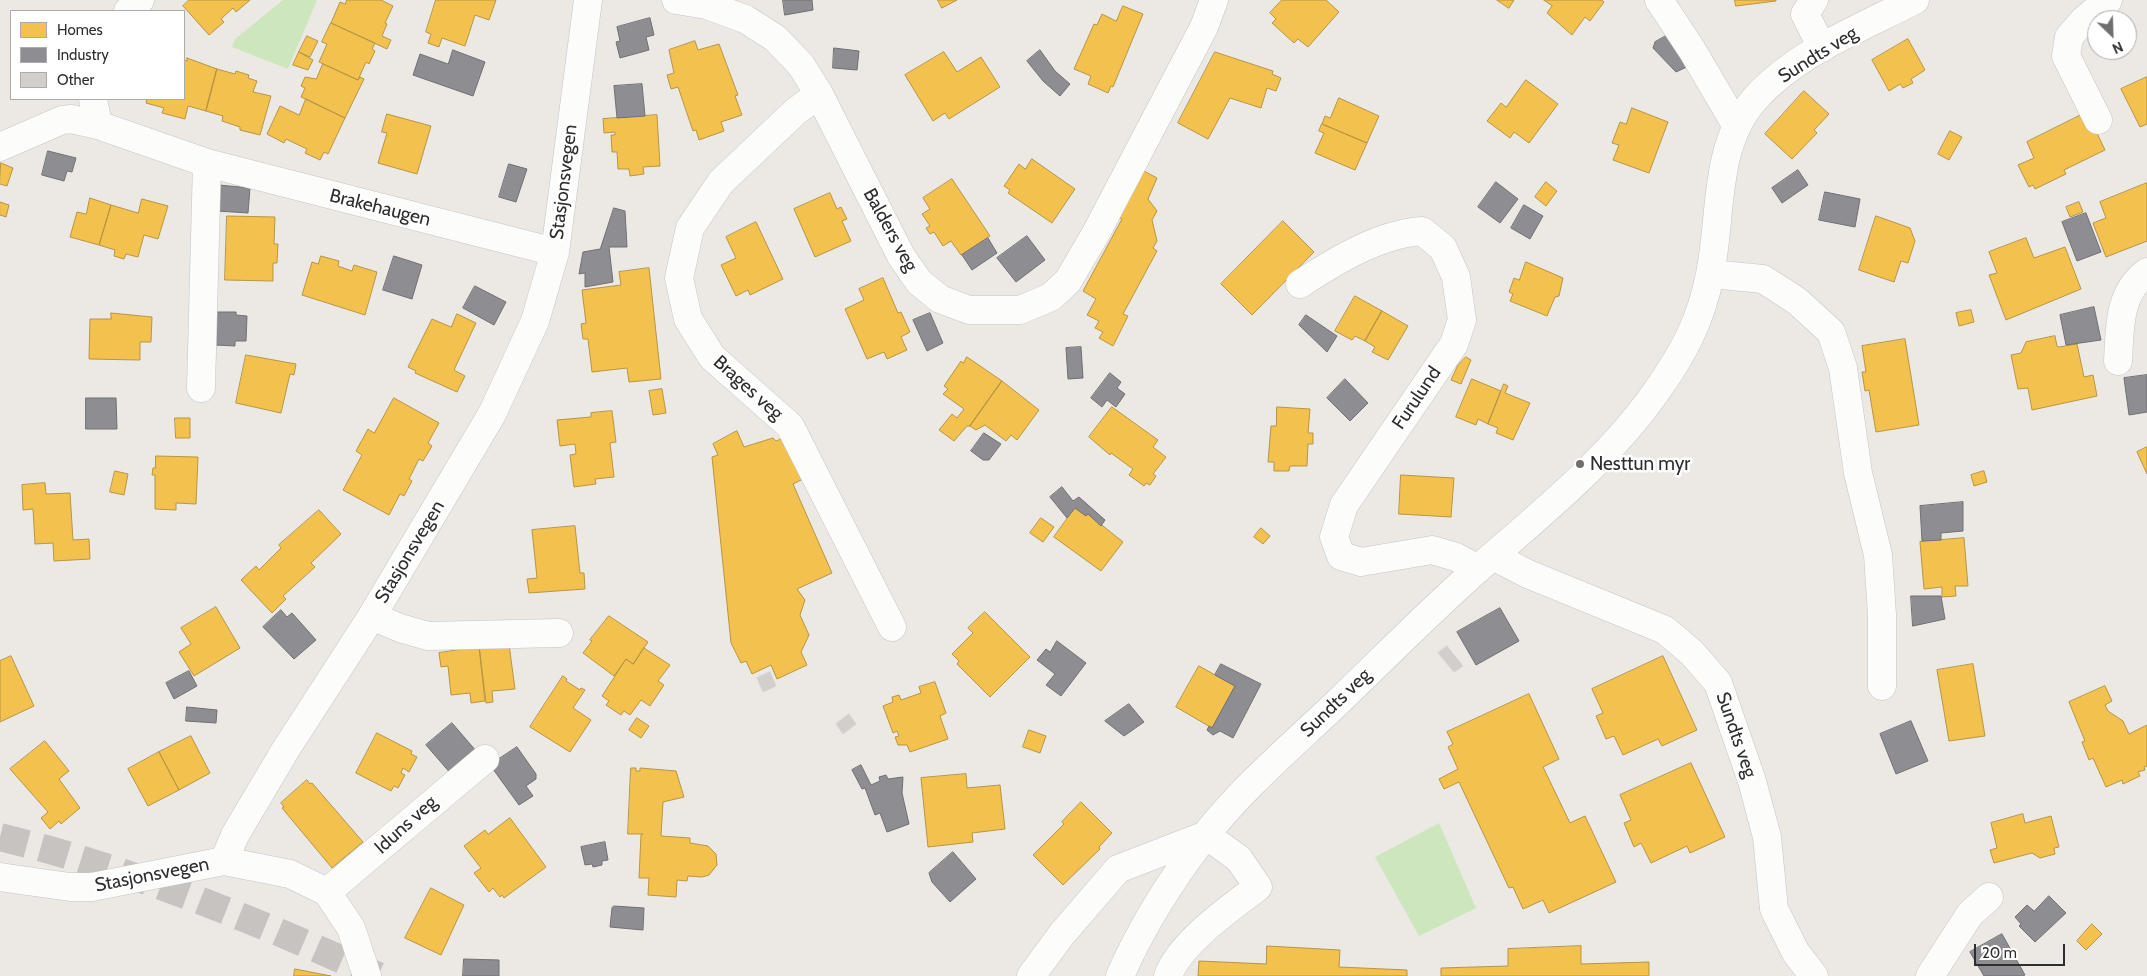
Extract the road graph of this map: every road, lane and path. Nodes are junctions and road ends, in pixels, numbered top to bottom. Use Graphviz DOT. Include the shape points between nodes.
graph roads {
  1 [pos="140,0"];
  2 [pos="588,0"];
  3 [pos="676,0"];
  4 [pos="1214,0"];
  5 [pos="1659,0"];
  6 [pos="1814,0"];
  7 [pos="1915,0"];
  8 [pos="2108,0"];
  9 [pos="129,10"];
  10 [pos="1822,48"];
  11 [pos="819,94"];
  12 [pos="96,112"];
  13 [pos="2098,120"];
  14 [pos="1736,126"];
  15 [pos="0,147"];
  16 [pos="206,163"];
  17 [pos="555,252"];
  18 [pos="2147,272"];
  19 [pos="1710,274"];
  20 [pos="1300,284"];
  21 [pos="2118,361"];
  22 [pos="201,388"];
  23 [pos="1486,563"];
  24 [pos="372,616"];
  25 [pos="892,627"];
  26 [pos="559,633"];
  27 [pos="1882,686"];
  28 [pos="485,759"];
  29 [pos="1206,835"];
  30 [pos="224,861"];
  31 [pos="0,877"];
  32 [pos="327,892"];
  33 [pos="1989,897"];
  34 [pos="367,976"];
  35 [pos="1031,976"];
  36 [pos="1120,976"];
  37 [pos="1168,976"];
  38 [pos="1814,976"];
  39 [pos="1930,976"];
  1 -- 9 [label="street"];
  2 -- 17 [label="street, Stasjonsvegen"];
  3 -- 11 [label="street, Balders veg" via="707,5 745,19 776,38 801,65"];
  4 -- 11 [label="street, Balders veg" via="1204,26 1068,281 1051,297 1020,310 969,310 940,299 919,282 901,256"];
  5 -- 14 [label="street"];
  6 -- 10 [label="street" via="1805,14"];
  7 -- 10 [label="street, Sundts veg"];
  8 -- 13 [label="street" via="2069,37 2066,56"];
  10 -- 14 [label="street, Sundts veg" via="1784,72 1754,100"];
  11 -- 25 [label="street, Brages veg" via="795,112 721,182 690,228 679,278 688,319 712,357 790,426"];
  12 -- 15 [label="street, Brakehaugen" via="62,120"];
  12 -- 16 [label="street, Brakehaugen"];
  14 -- 19 [label="street, Sundts veg" via="1727,157"];
  16 -- 17 [label="street, Brakehaugen"];
  16 -- 22 [label="street"];
  17 -- 24 [label="street, Stasjonsvegen" via="536,321 492,414"];
  18 -- 21 [label="street" via="2135,281 2120,319"];
  19 -- 23 [label="street, Sundts veg" via="1698,318 1683,354 1653,396 1581,478"];
  19 -- 27 [label="street" via="1763,279 1797,301 1831,332 1843,368 1858,473 1878,555"];
  20 -- 23 [label="street, Furulund" via="1333,262 1383,240 1411,232 1422,231 1444,248 1456,277 1462,320 1454,344 1344,505 1334,537 1341,556 1361,562 1432,550"];
  23 -- 29 [label="street, Sundts veg" via="1263,774"];
  23 -- 38 [label="street, Sundts veg" via="1528,574 1665,630 1718,682 1752,781 1767,837 1774,909 1796,953"];
  24 -- 26 [label="street" via="428,636"];
  24 -- 30 [label="street, Stasjonsvegen" via="286,749"];
  28 -- 32 [label="street, Iduns veg"];
  29 -- 35 [label="street, Sundts veg" via="1118,868"];
  29 -- 36 [label="street, Sundts veg" via="1164,894"];
  29 -- 37 [label="street" via="1239,859 1258,887 1200,933"];
  30 -- 31 [label="street, Stasjonsvegen" via="92,887"];
  30 -- 32 [label="street" via="290,874"];
  32 -- 34 [label="street" via="351,928"];
  33 -- 39 [label="street" via="1970,914"];
}
